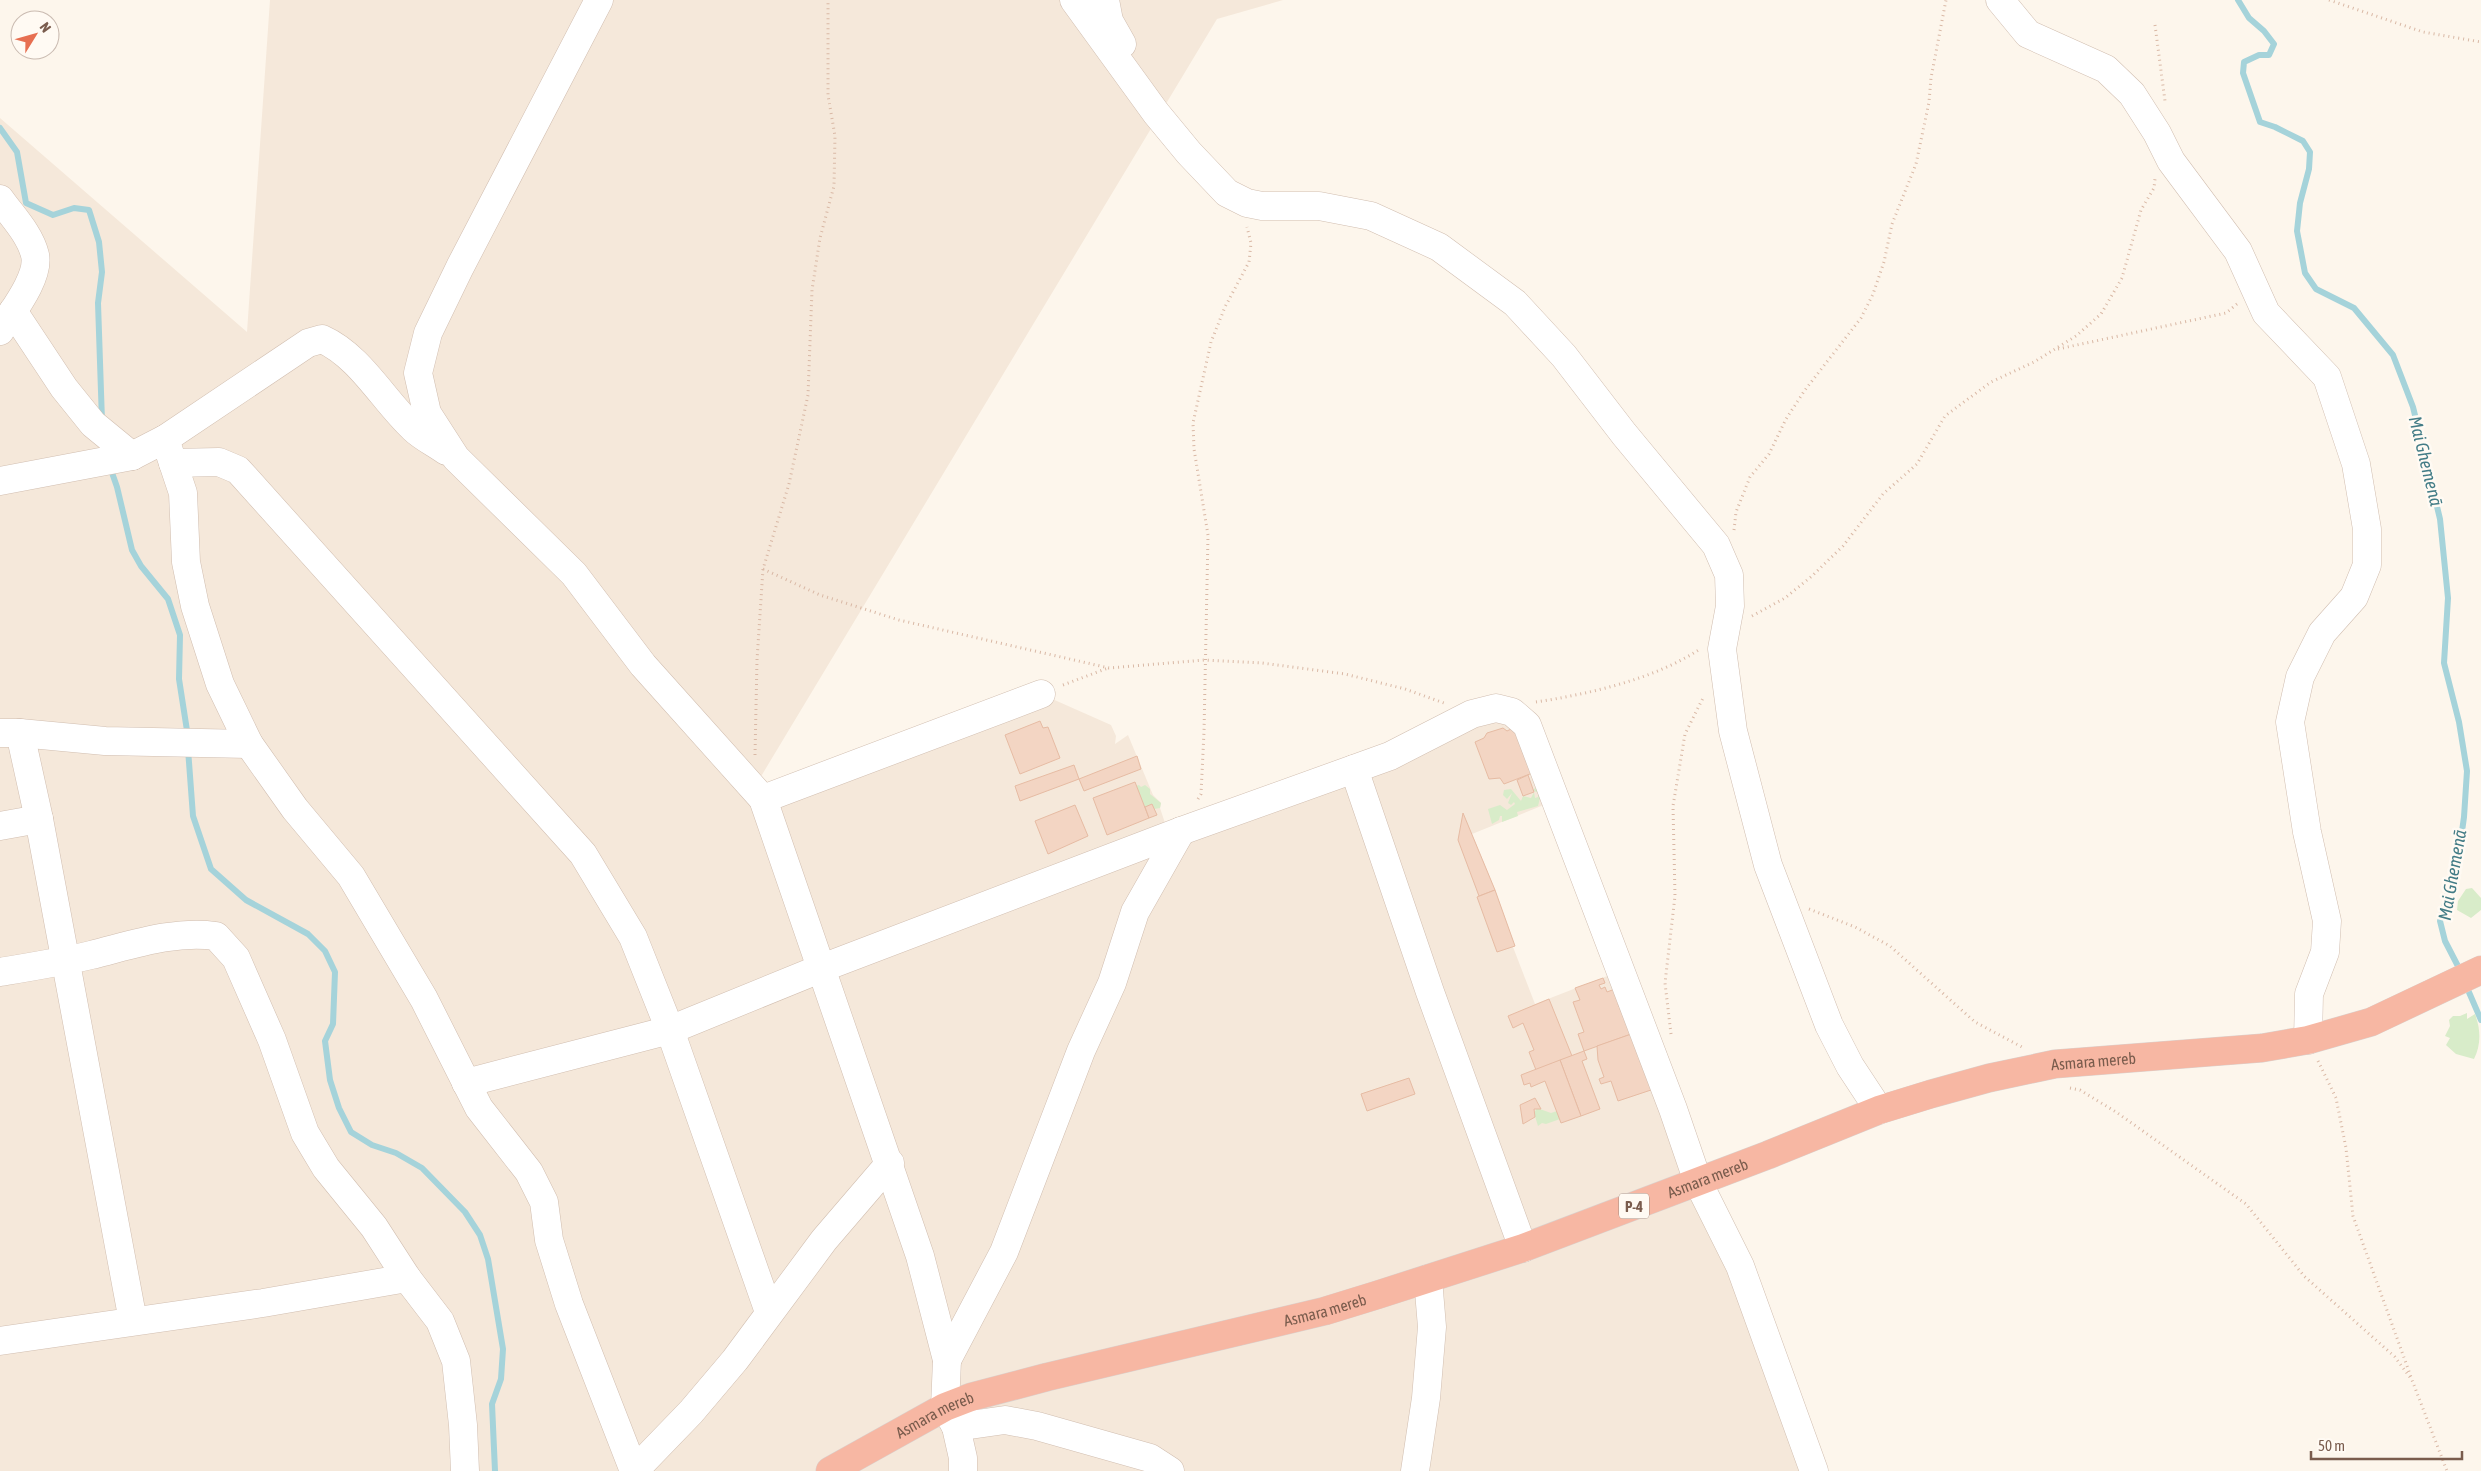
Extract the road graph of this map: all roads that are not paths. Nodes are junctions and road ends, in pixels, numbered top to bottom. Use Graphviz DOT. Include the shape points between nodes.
graph roads {
  1 [pos="599,0"];
  2 [pos="1074,0"];
  3 [pos="1105,0"];
  4 [pos="2000,0"];
  5 [pos="1227,193"];
  6 [pos="0,200"];
  7 [pos="6,321"];
  8 [pos="169,451"];
  9 [pos="132,456"];
  10 [pos="456,458"];
  11 [pos="0,481"];
  12 [pos="1041,694"];
  13 [pos="10,733"];
  14 [pos="249,744"];
  15 [pos="1354,769"];
  16 [pos="759,793"];
  17 [pos="39,819"];
  18 [pos="0,826"];
  19 [pos="1181,831"];
  20 [pos="65,961"];
  21 [pos="822,968"];
  22 [pos="2481,970"];
  23 [pos="0,972"];
  24 [pos="670,1030"];
  25 [pos="2308,1040"];
  26 [pos="466,1083"];
  27 [pos="1879,1110"];
  28 [pos="890,1163"];
  29 [pos="1698,1182"];
  30 [pos="1523,1248"];
  31 [pos="407,1278"];
  32 [pos="1428,1279"];
  33 [pos="768,1312"];
  34 [pos="133,1321"];
  35 [pos="0,1342"];
  36 [pos="947,1360"];
  37 [pos="951,1417"];
  38 [pos="1418,1470"];
  39 [pos="465,1471"];
  40 [pos="634,1471"];
  41 [pos="830,1471"];
  42 [pos="963,1471"];
  43 [pos="1170,1471"];
  44 [pos="1814,1471"];
  1 -- 10 [label="street" via="428,333 418,373 427,413"];
  2 -- 5 [label="street" via="1156,114"];
  3 -- 5 [label="street" via="1109,21 1122,44 1173,107"];
  4 -- 25 [label="street" via="2028,34 2106,69 2132,94 2171,161 2238,251 2266,313 2327,377 2356,464 2367,529 2367,565 2354,597 2322,633 2300,677 2290,722 2307,832 2327,921 2324,952 2309,994"];
  5 -- 27 [label="street" via="1247,204 1319,206 1371,216 1439,246 1515,304 1564,356 1716,544 1729,575 1730,606 1722,649 1733,731 1768,865 1829,1025 1850,1066"];
  6 -- 7 [label="street" via="26,235 35,256 33,276"];
  7 -- 9 [label="street" via="93,424"];
  8 -- 9 [label="street"];
  8 -- 10 [label="street" via="308,343 322,339 336,345 414,429"];
  8 -- 14 [label="street" via="182,493 186,562 195,606 220,684"];
  8 -- 24 [label="street" via="219,462 238,470 582,854 633,937"];
  9 -- 11 [label="street"];
  10 -- 16 [label="street" via="574,574 643,665"];
  12 -- 16 [label="street"];
  13 -- 14 [label="street" via="105,741"];
  13 -- 17 [label="street"];
  14 -- 26 [label="street" via="295,809 351,876 424,999"];
  15 -- 19 [label="street"];
  15 -- 29 [label="street" via="1390,756 1472,714 1496,708 1512,712 1526,725"];
  15 -- 30 [label="street" via="1430,992"];
  16 -- 21 [label="street"];
  17 -- 18 [label="street"];
  17 -- 20 [label="street"];
  19 -- 21 [label="street"];
  19 -- 36 [label="street" via="1135,912 1112,983 1081,1052 1004,1252"];
  20 -- 23 [label="street"];
  20 -- 31 [label="street" via="166,937 196,933 216,936 236,958 272,1040 305,1133 326,1168 374,1227"];
  20 -- 34 [label="street"];
  21 -- 24 [label="street"];
  21 -- 28 [label="street"];
  22 -- 25 [label="highway, Asmara mereb / P-4" via="2371,1022"];
  24 -- 26 [label="street"];
  24 -- 33 [label="street"];
  25 -- 27 [label="highway, Asmara mereb / P-4" via="2058,1075 1988,1078"];
  26 -- 40 [label="street" via="479,1108 529,1172 544,1202 549,1240 569,1304"];
  27 -- 29 [label="highway, Asmara mereb / P-4"];
  28 -- 33 [label="street"];
  28 -- 36 [label="street" via="920,1256"];
  29 -- 30 [label="highway, Asmara mereb / P-4"];
  29 -- 44 [label="street" via="1740,1266"];
  30 -- 32 [label="highway, Asmara mereb / P-4"];
  31 -- 34 [label="street" via="264,1303"];
  31 -- 39 [label="street" via="440,1321 456,1360"];
  32 -- 37 [label="highway, Asmara mereb / P-4" via="1326,1311 1002,1388"];
  32 -- 38 [label="street" via="1432,1327"];
  33 -- 40 [label="street" via="735,1360"];
  34 -- 35 [label="street"];
  36 -- 37 [label="street"];
  37 -- 41 [label="highway, Asmara mereb / P-4"];
  37 -- 42 [label="street" via="963,1458"];
  37 -- 43 [label="street" via="1005,1420 1037,1426 1150,1458"];
}
